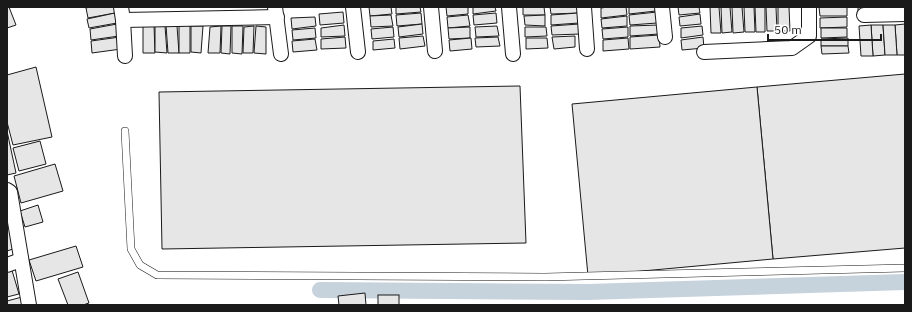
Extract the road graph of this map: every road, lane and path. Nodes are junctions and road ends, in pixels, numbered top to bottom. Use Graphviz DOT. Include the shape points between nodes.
graph roads {
  1 [pos="353,7"];
  2 [pos="431,7"];
  3 [pos="509,7"];
  4 [pos="584,7"];
  5 [pos="662,7"];
  6 [pos="809,7"];
  7 [pos="276,12"];
  8 [pos="122,13"];
  9 [pos="905,14"];
  10 [pos="864,15"];
  11 [pos="665,37"];
  12 [pos="587,49"];
  13 [pos="435,51"];
  14 [pos="358,52"];
  15 [pos="704,52"];
  16 [pos="281,54"];
  17 [pos="513,54"];
  18 [pos="125,56"];
  19 [pos="125,131"];
  20 [pos="7,190"];
  21 [pos="21,260"];
  22 [pos="7,265"];
  23 [pos="905,268"];
  24 [pos="29,305"];
  1 -- 14 [label="street"];
  2 -- 13 [label="street"];
  3 -- 17 [label="street"];
  4 -- 12 [label="street"];
  5 -- 11 [label="street"];
  6 -- 15 [label="street" via="809,36 792,48"];
  7 -- 8 [label="street"];
  7 -- 16 [label="street"];
  8 -- 18 [label="street"];
  9 -- 10 [label="street"];
  19 -- 23 [label="lane" via="131,248 140,265 157,275 545,277"];
  20 -- 21 [label="street" via="10,192"];
  21 -- 22 [label="street"];
  21 -- 24 [label="street"];
}
